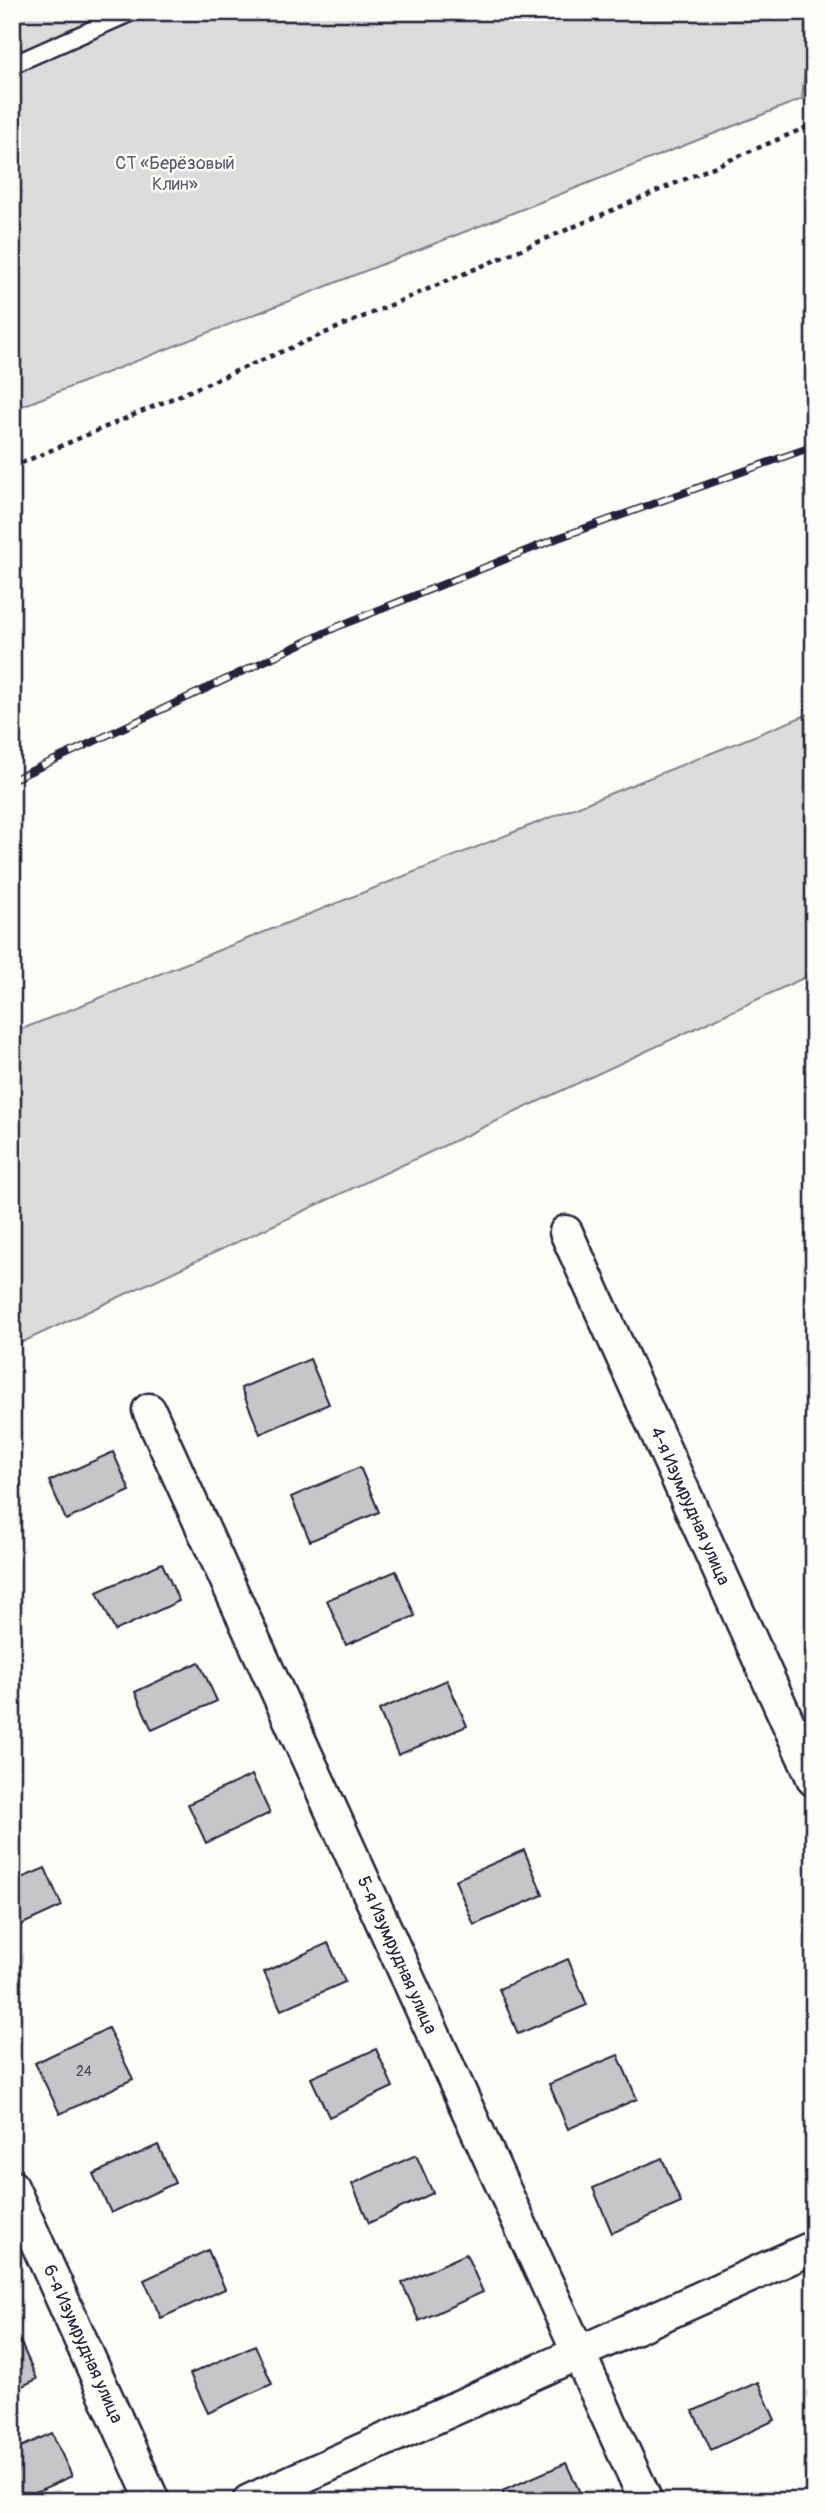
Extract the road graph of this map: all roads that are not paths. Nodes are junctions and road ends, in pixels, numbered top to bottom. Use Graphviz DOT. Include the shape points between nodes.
graph roads {
  1 [pos="132,12"];
  2 [pos="12,65"];
  3 [pos="566,1232"];
  4 [pos="149,1410"];
  5 [pos="814,1780"];
  6 [pos="12,2187"];
  7 [pos="814,2247"];
  8 [pos="578,2353"];
  9 [pos="153,2501"];
  10 [pos="250,2501"];
  11 [pos="646,2501"];
  1 -- 2 [label="lane"];
  3 -- 5 [label="street, 4-я Изумрудная улица"];
  4 -- 8 [label="street, 5-я Изумрудная улица"];
  6 -- 9 [label="street, 6-я Изумрудная улица"];
  7 -- 8 [label="street"];
  8 -- 10 [label="street"];
  8 -- 11 [label="street, 5-я Изумрудная улица"];
}
